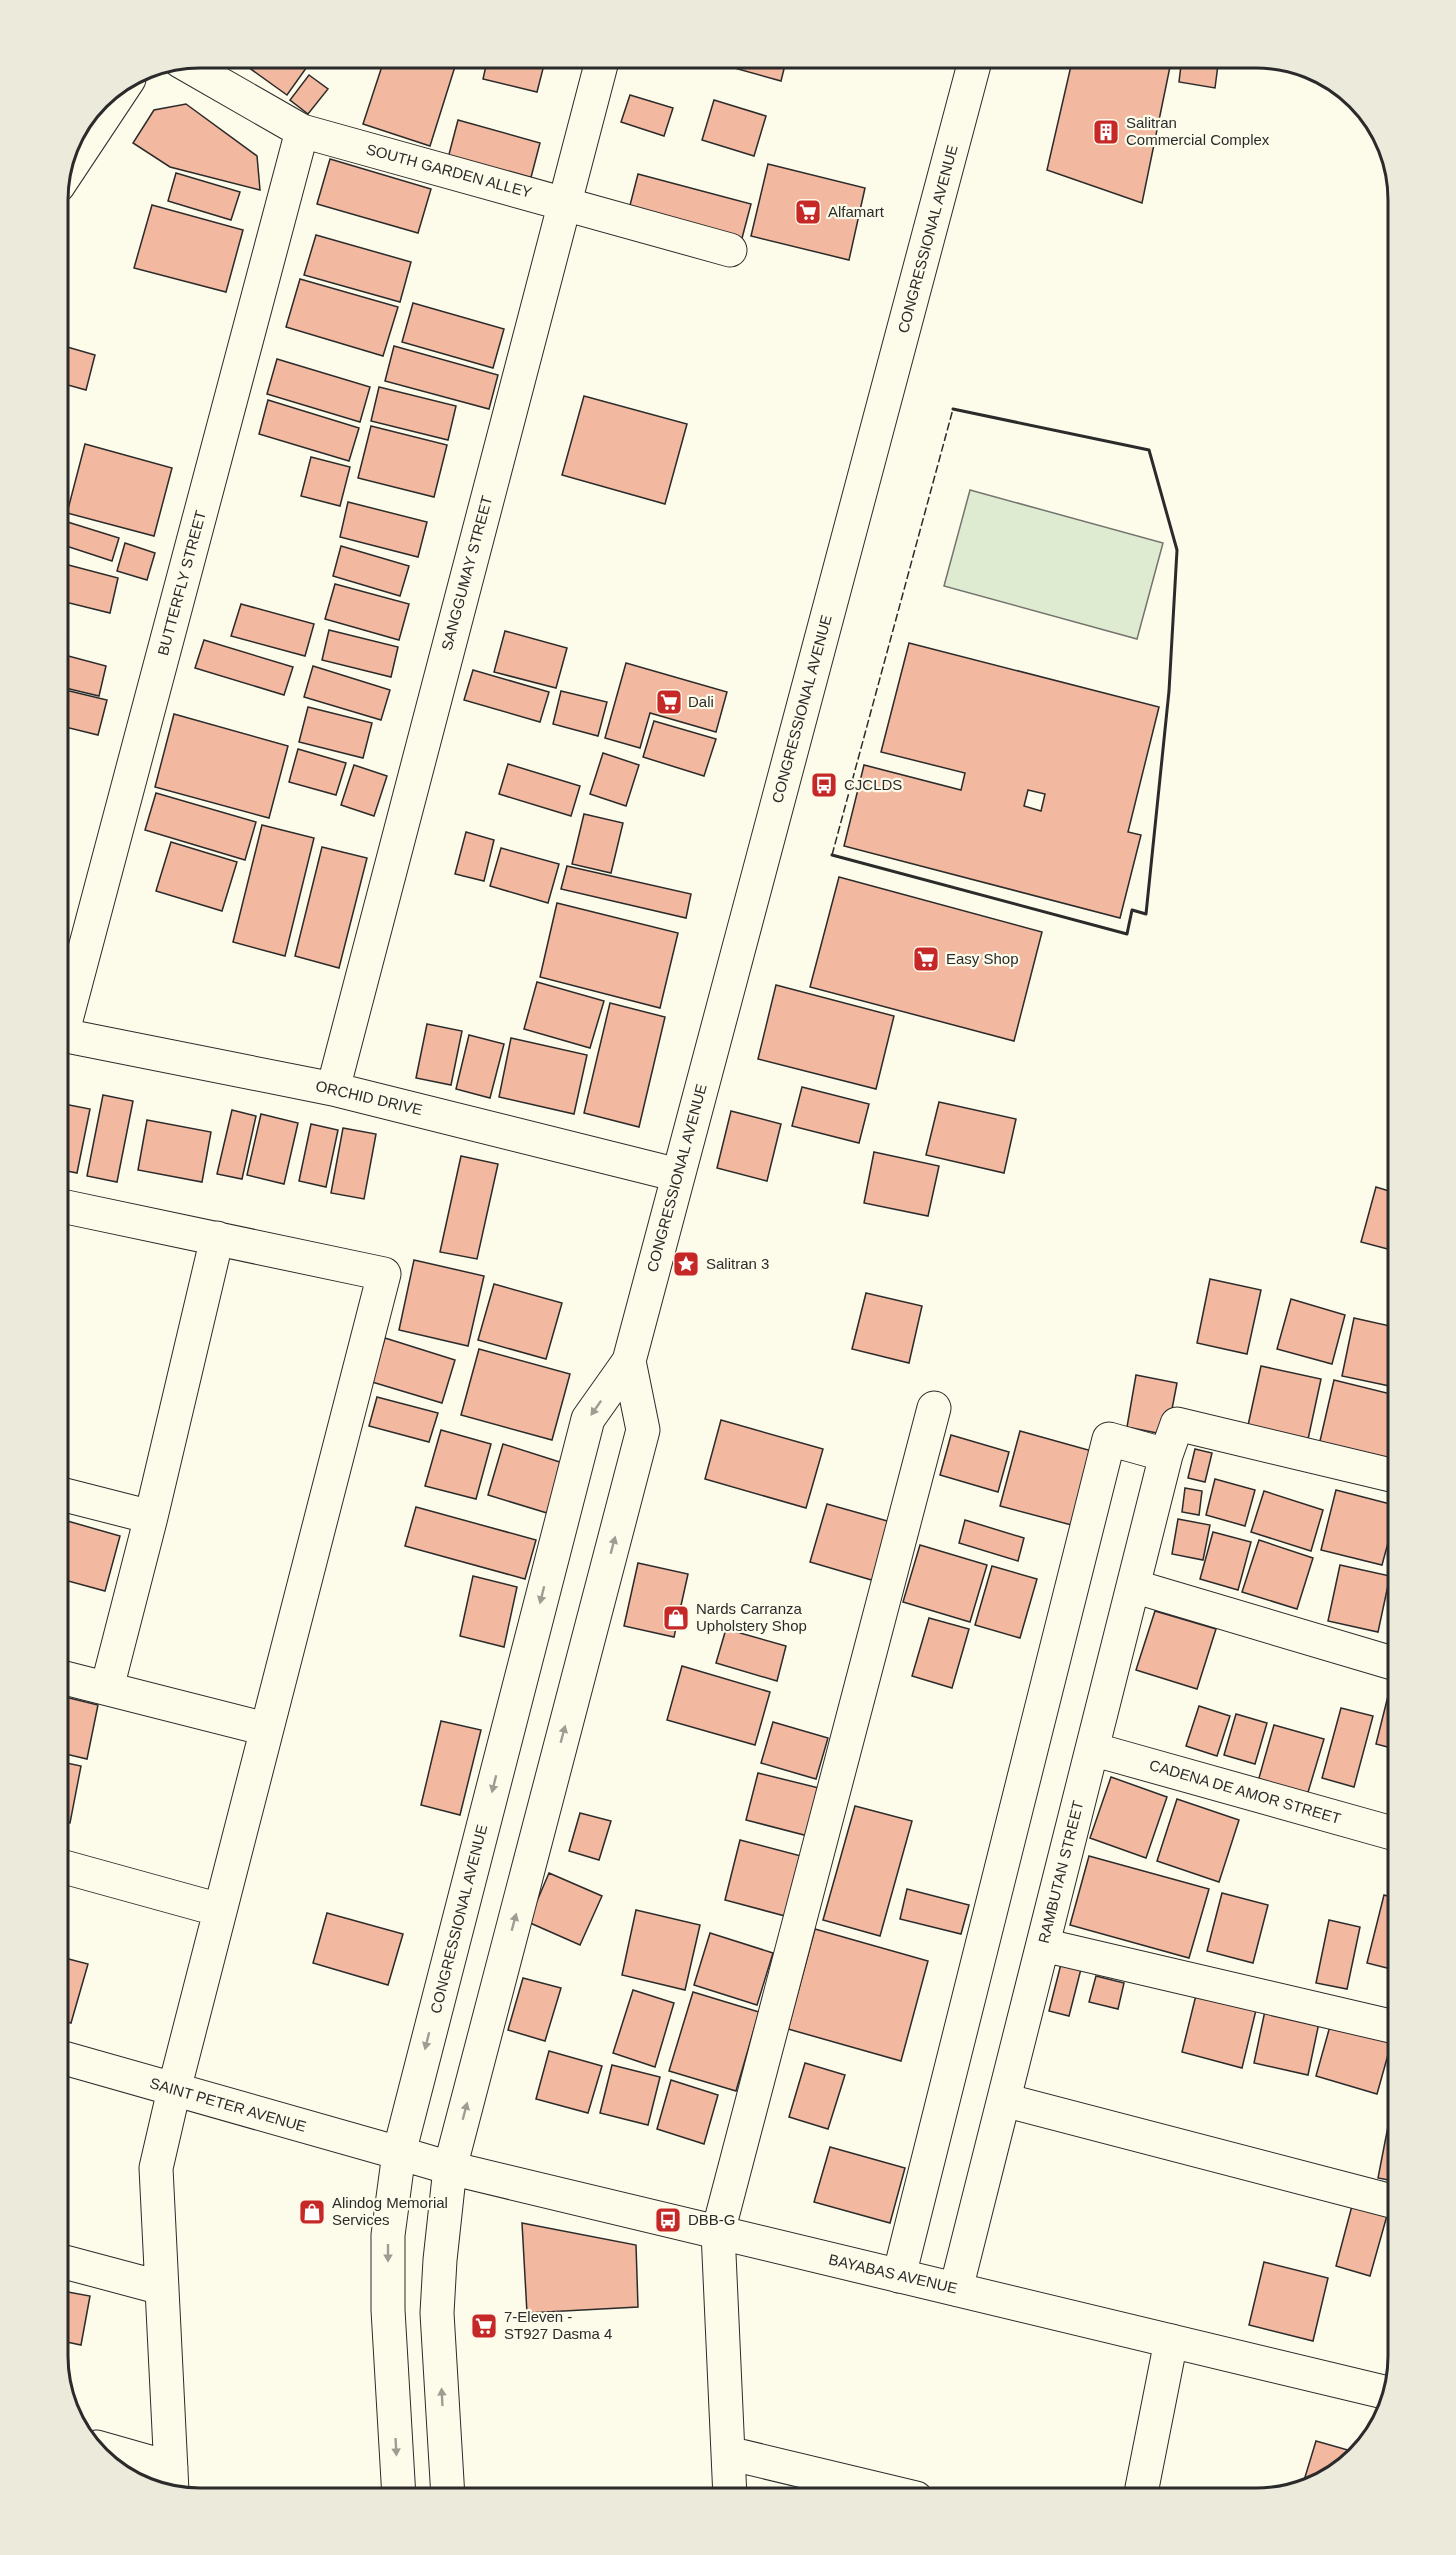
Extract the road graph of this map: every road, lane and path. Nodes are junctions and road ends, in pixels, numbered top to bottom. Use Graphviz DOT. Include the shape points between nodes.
graph roads {
  1 [pos="193,68"];
  2 [pos="600,68"];
  3 [pos="973,68"];
  4 [pos="118,96"];
  5 [pos="302,130"];
  6 [pos="72,165"];
  7 [pos="563,202"];
  8 [pos="730,250"];
  9 [pos="68,1005"];
  10 [pos="68,1037"];
  11 [pos="333,1089"];
  12 [pos="678,1175"];
  13 [pos="68,1207"];
  14 [pos="217,1238"];
  15 [pos="629,1361"];
  16 [pos="934,1408"];
  17 [pos="1166,1455"];
  18 [pos="1388,1473"];
  19 [pos="68,1496"];
  20 [pos="151,1517"];
  21 [pos="1133,1586"];
  22 [pos="1388,1662"];
  23 [pos="68,1679"];
  24 [pos="107,1688"];
  25 [pos="266,1729"];
  26 [pos="1092,1749"];
  27 [pos="1388,1832"];
  28 [pos="68,1868"];
  29 [pos="220,1910"];
  30 [pos="1043,1944"];
  31 [pos="1388,2025"];
  32 [pos="68,2059"];
  33 [pos="174,2090"];
  34 [pos="1004,2100"];
  35 [pos="399,2153"];
  36 [pos="450,2168"];
  37 [pos="1388,2200"];
  38 [pos="718,2232"];
  39 [pos="68,2263"];
  40 [pos="899,2276"];
  41 [pos="162,2288"];
  42 [pos="956,2289"];
  43 [pos="1171,2341"];
  44 [pos="1383,2392"];
  45 [pos="111,2453"];
  46 [pos="728,2453"];
  47 [pos="171,2480"];
  48 [pos="398,2487"];
  49 [pos="447,2487"];
  50 [pos="730,2488"];
  51 [pos="873,2488"];
  52 [pos="1142,2488"];
  1 -- 5 [label="street, SOUTH GARDEN ALLEY"];
  2 -- 7 [label="street, SANGGUMAY STREET"];
  3 -- 12 [label="street, CONGRESSIONAL AVENUE"];
  4 -- 6 [label="street"];
  5 -- 7 [label="street, SOUTH GARDEN ALLEY"];
  5 -- 9 [label="street, BUTTERFLY STREET"];
  7 -- 8 [label="street, SOUTH GARDEN ALLEY"];
  7 -- 11 [label="street, SANGGUMAY STREET"];
  10 -- 11 [label="street, ORCHID DRIVE"];
  11 -- 12 [label="street, ORCHID DRIVE"];
  12 -- 15 [label="street, CONGRESSIONAL AVENUE"];
  13 -- 14 [label="street"];
  14 -- 20 [label="street"];
  14 -- 25 [label="street" via="384,1274"];
  15 -- 35 [label="street, CONGRESSIONAL AVENUE, one-way" via="588,1419"];
  36 -- 15 [label="street, CONGRESSIONAL AVENUE, one-way" via="643,1430"];
  16 -- 38 [label="street"];
  17 -- 18 [label="street, RAMBUTAN STREET" via="1177,1424"];
  17 -- 21 [label="street, RAMBUTAN STREET"];
  17 -- 40 [label="street" via="1109,1439"];
  19 -- 20 [label="street"];
  20 -- 24 [label="street"];
  21 -- 22 [label="street"];
  21 -- 26 [label="street, RAMBUTAN STREET"];
  23 -- 24 [label="street"];
  24 -- 25 [label="street"];
  25 -- 29 [label="street"];
  26 -- 27 [label="street, CADENA DE AMOR STREET"];
  26 -- 30 [label="street, RAMBUTAN STREET"];
  28 -- 29 [label="street"];
  29 -- 33 [label="street"];
  30 -- 31 [label="street"];
  30 -- 34 [label="street, RAMBUTAN STREET"];
  32 -- 33 [label="street, SAINT PETER AVENUE"];
  33 -- 35 [label="street, SAINT PETER AVENUE"];
  33 -- 41 [label="street" via="156,2168"];
  34 -- 37 [label="street"];
  34 -- 42 [label="street, RAMBUTAN STREET"];
  35 -- 36 [label="street, BAYABAS AVENUE"];
  35 -- 48 [label="street, CONGRESSIONAL AVENUE, one-way" via="388,2235 388,2310"];
  36 -- 38 [label="street, BAYABAS AVENUE"];
  49 -- 36 [label="street, CONGRESSIONAL AVENUE, one-way" via="437,2313"];
  38 -- 40 [label="street, BAYABAS AVENUE"];
  38 -- 46 [label="street"];
  39 -- 41 [label="street"];
  40 -- 42 [label="street, BAYABAS AVENUE"];
  41 -- 47 [label="street"];
  42 -- 43 [label="street, BAYABAS AVENUE"];
  43 -- 44 [label="street, BAYABAS AVENUE"];
  43 -- 52 [label="street"];
  45 -- 47 [label="street"];
  46 -- 50 [label="street"];
  46 -- 51 [label="street"];
}
